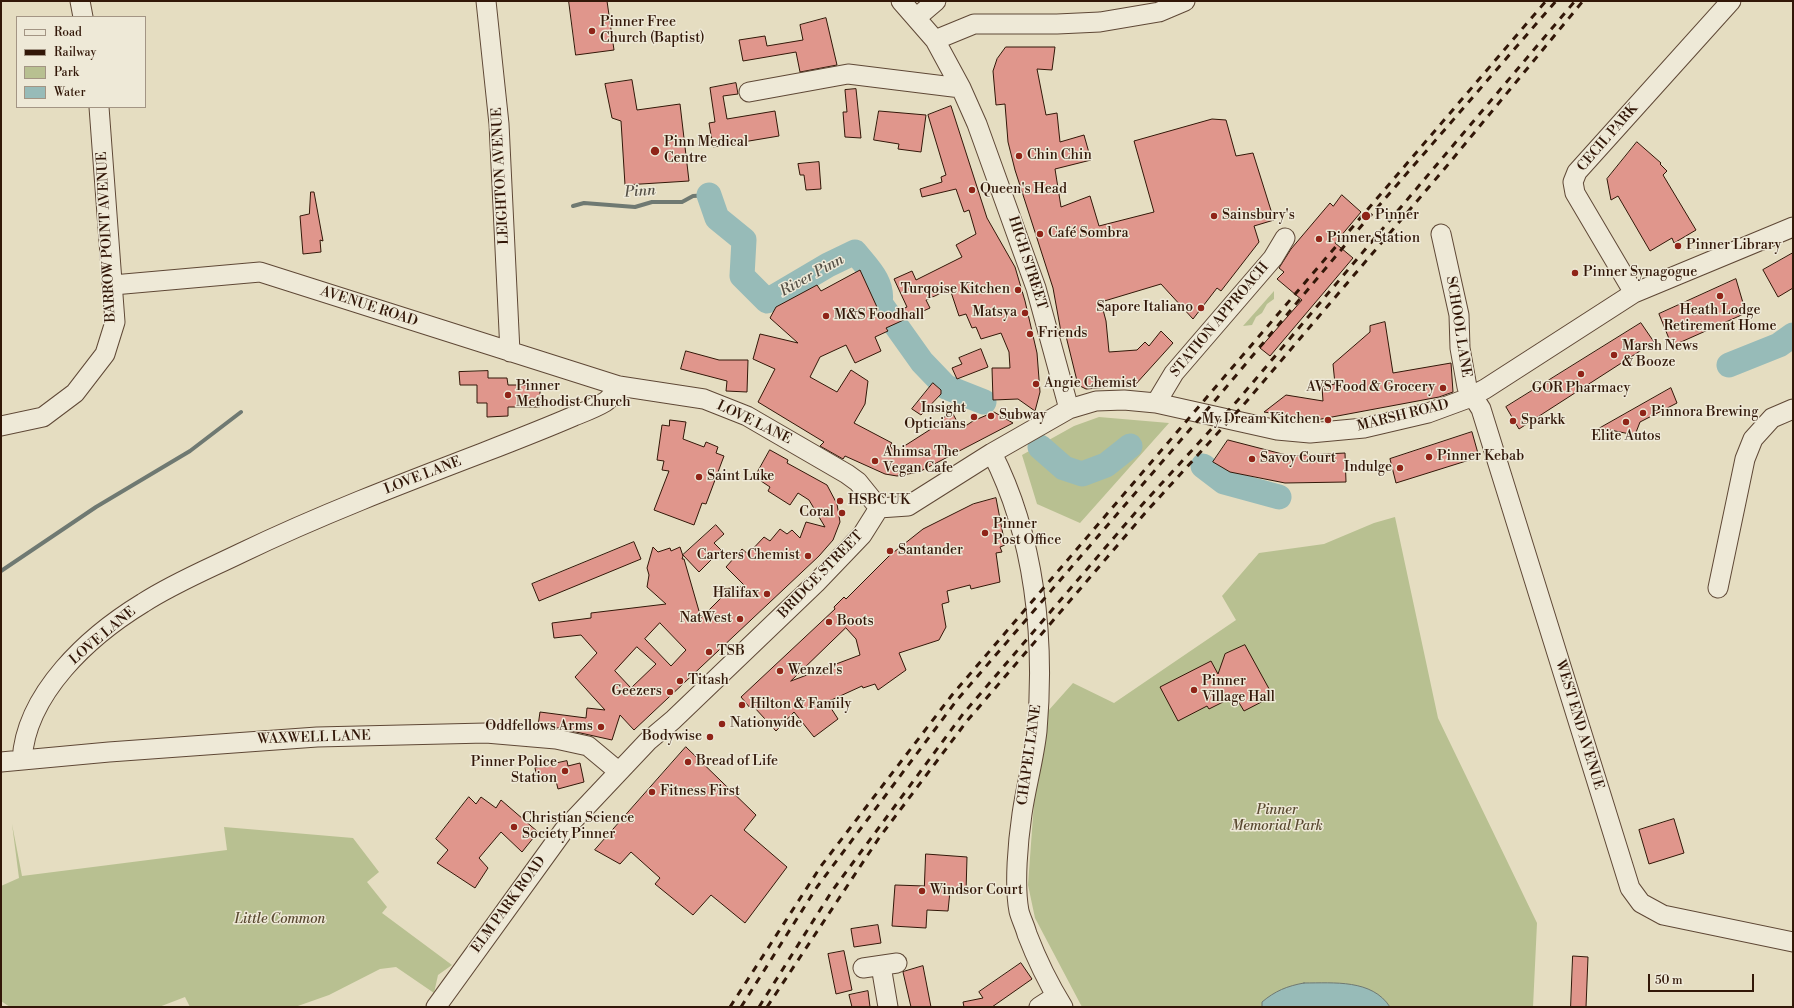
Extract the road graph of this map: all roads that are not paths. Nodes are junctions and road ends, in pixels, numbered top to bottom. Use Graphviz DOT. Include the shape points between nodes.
graph roads {
  1 [pos="80,1"];
  2 [pos="486,1"];
  3 [pos="900,1"];
  4 [pos="936,1"];
  5 [pos="1185,1"];
  6 [pos="1731,1"];
  7 [pos="83,16"];
  8 [pos="916,18"];
  9 [pos="935,40"];
  10 [pos="961,88"];
  11 [pos="749,92"];
  12 [pos="99,108"];
  13 [pos="1793,227"];
  14 [pos="1441,234"];
  15 [pos="1285,238"];
  16 [pos="113,285"];
  17 [pos="1634,293"];
  18 [pos="510,352"];
  19 [pos="619,386"];
  20 [pos="1472,396"];
  21 [pos="1156,402"];
  22 [pos="1069,409"];
  23 [pos="1793,409"];
  24 [pos="1,426"];
  25 [pos="992,453"];
  26 [pos="879,508"];
  27 [pos="1719,588"];
  28 [pos="22,760"];
  29 [pos="1,762"];
  30 [pos="618,771"];
  31 [pos="1793,942"];
  32 [pos="880,965"];
  33 [pos="1060,1001"];
  34 [pos="436,1007"];
  35 [pos="888,1007"];
  36 [pos="1039,1007"];
  1 -- 7 [label="street"];
  2 -- 18 [label="street, LEIGHTON AVENUE" via="499,124"];
  3 -- 8 [label="street, HIGH STREET"];
  4 -- 8 [label="street"];
  5 -- 9 [label="street" via="1159,12 1100,22 974,24"];
  6 -- 17 [label="street, CECIL PARK" via="1577,172 1573,182 1575,192"];
  8 -- 9 [label="street, HIGH STREET"];
  9 -- 10 [label="street, HIGH STREET"];
  10 -- 11 [label="street" via="848,74"];
  10 -- 22 [label="street, HIGH STREET" via="988,151 1036,288"];
  12 -- 16 [label="street, BARROW POINT AVENUE"];
  13 -- 17 [label="street, MARSH ROAD"];
  14 -- 20 [label="street, SCHOOL LANE" via="1459,315 1460,348 1467,387"];
  15 -- 21 [label="street, STATION APPROACH" via="1273,258 1174,373"];
  16 -- 18 [label="street, AVENUE ROAD" via="260,272"];
  16 -- 24 [label="street, BARROW POINT AVENUE" via="114,322 105,354 75,393 43,417"];
  17 -- 20 [label="street, MARSH ROAD"];
  18 -- 19 [label="street, AVENUE ROAD"];
  19 -- 26 [label="street, LOVE LANE" via="704,399 747,416 847,474 858,482"];
  19 -- 28 [label="street, LOVE LANE" via="606,402 548,428 342,507 261,543 143,603 103,632 54,680 30,721 23,743"];
  20 -- 21 [label="street, MARSH ROAD" via="1428,413 1364,428 1310,432 1277,430"];
  20 -- 31 [label="street, WEST END AVENUE" via="1481,409 1630,888 1641,903 1663,915"];
  21 -- 22 [label="street, MARSH ROAD" via="1096,401"];
  22 -- 25 [label="street"];
  23 -- 27 [label="street" via="1772,418 1753,439 1745,459"];
  25 -- 26 [label="street" via="908,506"];
  25 -- 33 [label="street, CHAPEL LANE" via="1009,492 1020,527 1031,576 1040,652 1037,732 1022,815 1017,888 1019,911 1037,962"];
  26 -- 30 [label="street, BRIDGE STREET" via="862,535 804,594"];
  28 -- 29 [label="street, WAXWELL LANE"];
  28 -- 30 [label="street, WAXWELL LANE" via="317,737 486,733 556,739 588,746"];
  30 -- 34 [label="street, ELM PARK ROAD" via="564,830"];
  32 -- 35 [label="street"];
  33 -- 36 [label="street"];
}
